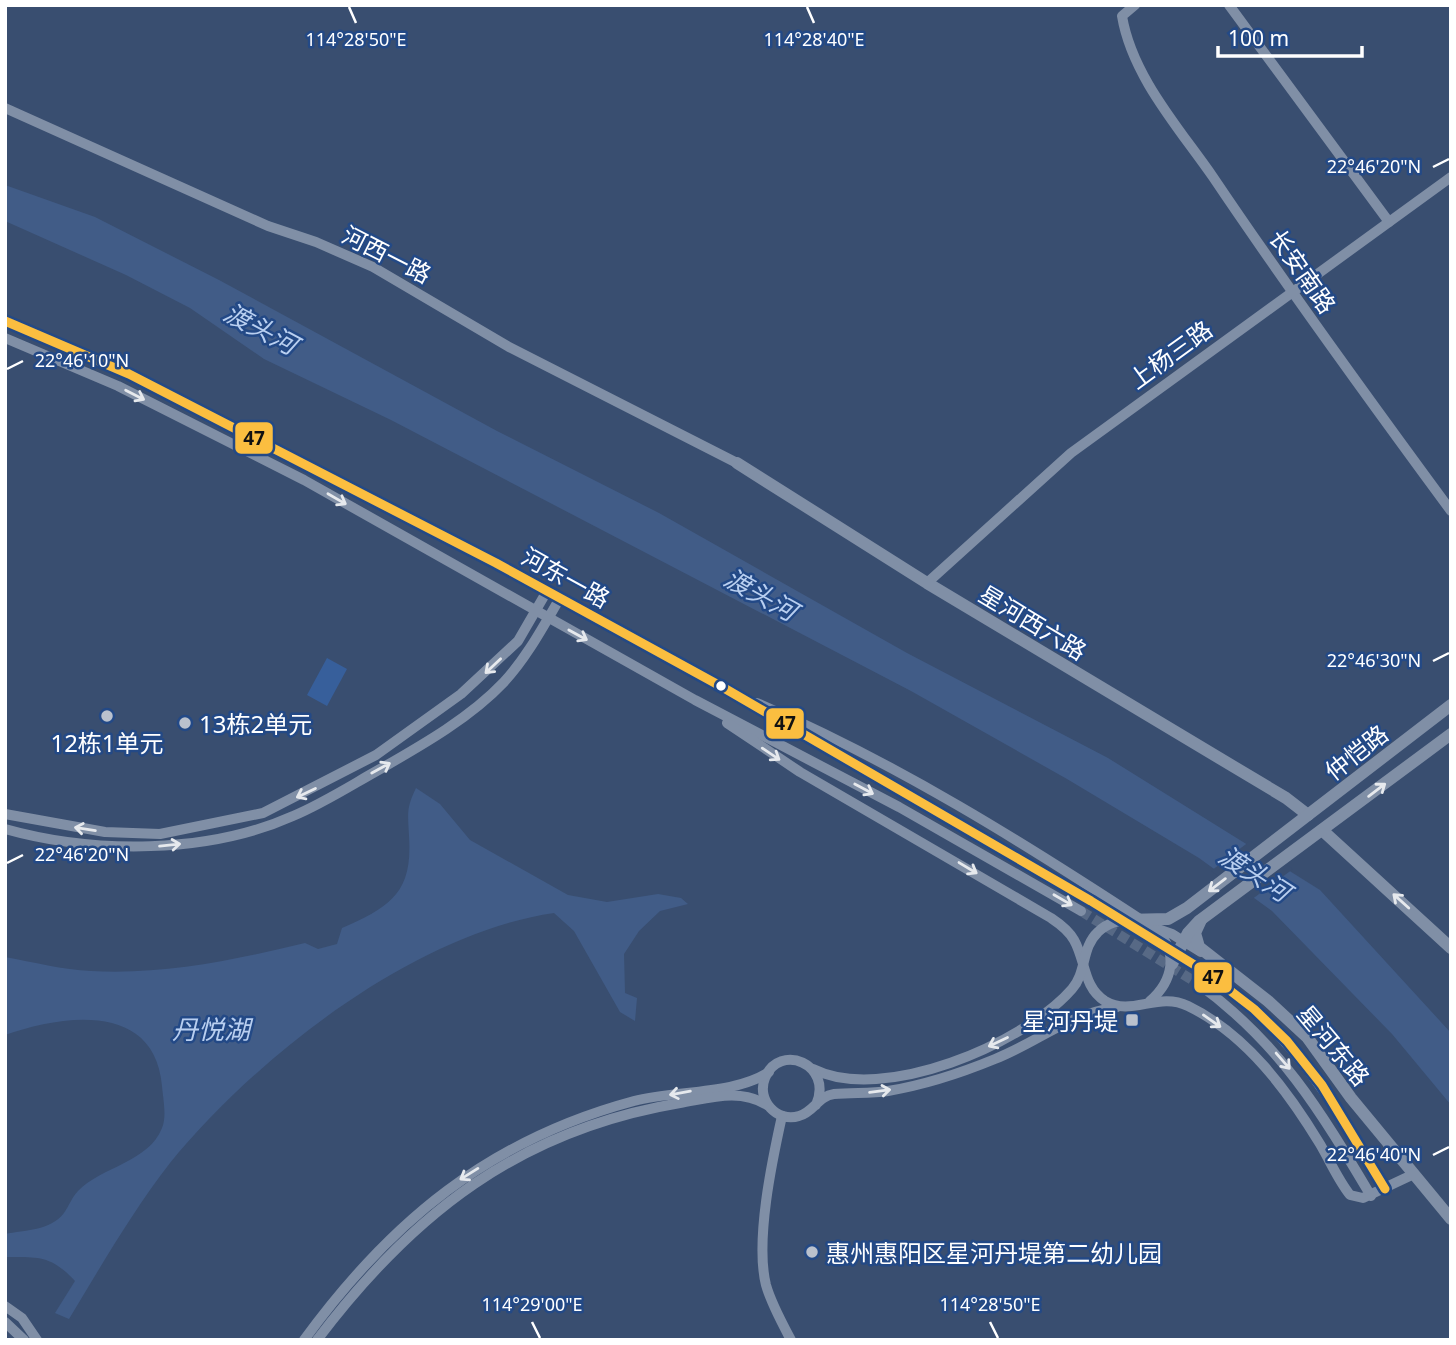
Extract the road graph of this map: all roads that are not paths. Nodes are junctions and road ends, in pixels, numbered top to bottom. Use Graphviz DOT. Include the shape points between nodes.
graph roads {
  1 [pos="1135,5"];
  2 [pos="1229,5"];
  3 [pos="5,107"];
  4 [pos="1451,177"];
  5 [pos="1389,222"];
  6 [pos="1291,292"];
  7 [pos="5,321"];
  8 [pos="5,338"];
  9 [pos="737,463"];
  10 [pos="1451,511"];
  11 [pos="927,583"];
  12 [pos="547,591"];
  13 [pos="560,598"];
  14 [pos="535,611"];
  15 [pos="548,618"];
  16 [pos="724,688"];
  17 [pos="695,701"];
  18 [pos="1451,705"];
  19 [pos="1451,734"];
  20 [pos="5,814"];
  21 [pos="1308,815"];
  22 [pos="5,829"];
  23 [pos="1322,830"];
  24 [pos="1091,901"];
  25 [pos="1081,911"];
  26 [pos="1125,920"];
  27 [pos="1201,920"];
  28 [pos="1147,923"];
  29 [pos="1184,940"];
  30 [pos="1451,948"];
  31 [pos="1171,964"];
  32 [pos="1217,964"];
  33 [pos="1084,967"];
  34 [pos="1206,972"];
  35 [pos="1197,983"];
  36 [pos="1150,1001"];
  37 [pos="1120,1006"];
  38 [pos="813,1069"];
  39 [pos="769,1072"];
  40 [pos="767,1105"];
  41 [pos="816,1105"];
  42 [pos="782,1116"];
  43 [pos="1414,1174"];
  44 [pos="1385,1189"];
  45 [pos="1371,1196"];
  46 [pos="1451,1219"];
  47 [pos="5,1306"];
  48 [pos="5,1322"];
  49 [pos="24,1340"];
  50 [pos="37,1340"];
  51 [pos="304,1340"];
  52 [pos="317,1340"];
  53 [pos="791,1340"];
  1 -- 6 [label="street, 长安南路" via="1122,16 1144,77"];
  2 -- 5 [label="street"];
  3 -- 9 [label="street, 河西一路" via="268,226 373,267 509,347"];
  4 -- 5 [label="street, 上杨三路"];
  5 -- 6 [label="street, 上杨三路"];
  6 -- 10 [label="street, 长安南路"];
  6 -- 11 [label="street, 上杨三路" via="1070,453"];
  7 -- 12 [label="street, 河东一路" via="129,374"];
  8 -- 14 [label="street, 河东一路, one-way" via="118,386 304,480"];
  9 -- 11 [label="street, 星河西六路"];
  11 -- 21 [label="street, 星河西六路"];
  12 -- 13 [label="street, 河东一路"];
  12 -- 14 [label="street"];
  13 -- 15 [label="street"];
  13 -- 16 [label="street, 河东一路"];
  14 -- 15 [label="street, 河东一路"];
  14 -- 20 [label="street, one-way" via="518,641 494,666 412,730 336,779 263,814 160,834 105,832"];
  15 -- 17 [label="street, 河东一路, one-way"];
  22 -- 15 [label="street, one-way" via="106,848 144,847 261,828 293,816 401,757 483,701 523,658"];
  16 -- 24 [label="street, 河东一路"];
  16 -- 28 [label="street" via="829,733"];
  17 -- 25 [label="street, 河东一路, one-way" via="899,807"];
  17 -- 33 [label="street, one-way" via="800,772 1051,918 1074,940"];
  18 -- 21 [label="street, 仲恺路"];
  23 -- 19 [label="street, 仲恺路, one-way"];
  21 -- 28 [label="street, 仲恺路, one-way" via="1187,908 1168,919"];
  23 -- 27 [label="street, 仲恺路"];
  30 -- 23 [label="street, one-way"];
  26 -- 28 [label="street"];
  26 -- 33 [label="street" via="1100,930 1085,953"];
  27 -- 29 [label="street"];
  27 -- 32 [label="street, 星河东路" via="1195,933 1197,943"];
  28 -- 29 [label="street"];
  28 -- 31 [label="street" via="1169,949"];
  29 -- 31 [label="street"];
  29 -- 32 [label="street"];
  31 -- 36 [label="street" via="1169,978"];
  32 -- 43 [label="street, 星河东路" via="1307,1037"];
  33 -- 37 [label="street" via="1095,992"];
  33 -- 38 [label="street, one-way" via="1079,981 1048,1012 1010,1036 947,1063 875,1079 843,1080"];
  34 -- 44 [label="street" via="1287,1041 1322,1085"];
  35 -- 45 [label="street, one-way" via="1238,1015 1286,1064"];
  36 -- 37 [label="street"];
  36 -- 45 [label="street, one-way" via="1182,1003 1240,1043 1290,1100 1350,1195 1360,1199"];
  41 -- 37 [label="street, one-way" via="835,1094 886,1091 955,1074 999,1058 1078,1015"];
  38 -- 39 [label="street" via="787,1060"];
  38 -- 41 [label="street" via="821,1087"];
  39 -- 40 [label="street" via="763,1087"];
  39 -- 51 [label="street, one-way" via="745,1084 606,1109 499,1156 408,1220 344,1287"];
  40 -- 42 [label="street"];
  40 -- 52 [label="street" via="743,1094 652,1108 588,1126 503,1165 409,1233 350,1295"];
  41 -- 42 [label="street" via="801,1116"];
  42 -- 53 [label="street" via="765,1215 764,1252 766,1284"];
  43 -- 44 [label="street"];
  43 -- 46 [label="street, 星河东路"];
  44 -- 45 [label="street"];
  47 -- 50 [label="street" via="22,1318"];
  48 -- 49 [label="street"];
}
